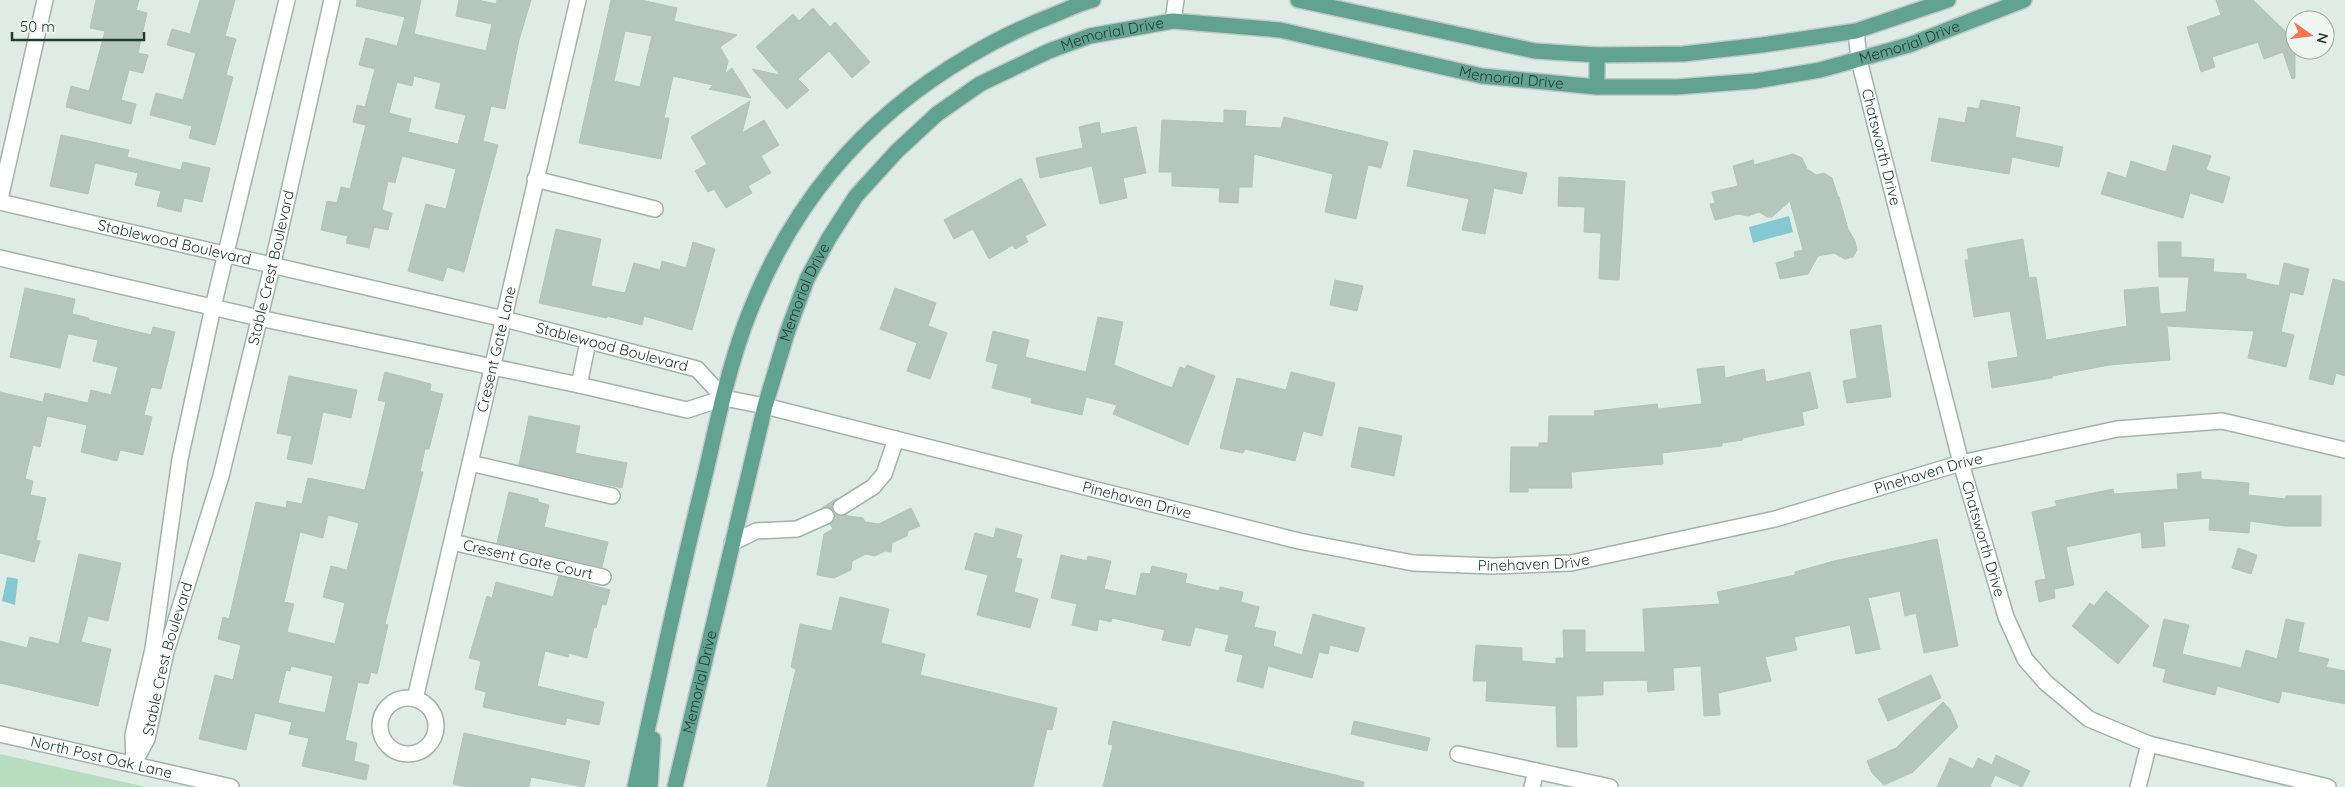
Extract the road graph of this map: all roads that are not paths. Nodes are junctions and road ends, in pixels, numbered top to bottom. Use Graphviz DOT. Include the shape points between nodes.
graph roads {
  1 [pos="45,0"];
  2 [pos="287,0"];
  3 [pos="332,0"];
  4 [pos="578,0"];
  5 [pos="1093,0"];
  6 [pos="1176,0"];
  7 [pos="1298,0"];
  8 [pos="1948,0"];
  9 [pos="2024,0"];
  10 [pos="1173,21"];
  11 [pos="1856,31"];
  12 [pos="1598,56"];
  13 [pos="1859,60"];
  14 [pos="1597,86"];
  15 [pos="535,179"];
  16 [pos="0,200"];
  17 [pos="655,209"];
  18 [pos="227,255"];
  19 [pos="0,258"];
  20 [pos="272,266"];
  21 [pos="214,307"];
  22 [pos="259,318"];
  23 [pos="504,319"];
  24 [pos="588,342"];
  25 [pos="492,368"];
  26 [pos="579,384"];
  27 [pos="724,398"];
  28 [pos="764,406"];
  29 [pos="896,439"];
  30 [pos="2345,450"];
  31 [pos="470,463"];
  32 [pos="1961,463"];
  33 [pos="612,496"];
  34 [pos="841,507"];
  35 [pos="826,516"];
  36 [pos="452,542"];
  37 [pos="732,543"];
  38 [pos="603,577"];
  39 [pos="657,685"];
  40 [pos="415,699"];
  41 [pos="0,734"];
  42 [pos="2149,744"];
  43 [pos="1458,754"];
  44 [pos="134,763"];
  45 [pos="1536,771"];
  46 [pos="231,787"];
  47 [pos="635,787"];
  48 [pos="650,787"];
  49 [pos="676,787"];
  50 [pos="1532,787"];
  51 [pos="1610,787"];
  52 [pos="2138,787"];
  53 [pos="2328,787"];
  1 -- 16 [label="street"];
  2 -- 18 [label="street, Stable Crest Boulevard"];
  3 -- 20 [label="street, Stable Crest Boulevard"];
  4 -- 15 [label="street, Cresent Gate Lane"];
  5 -- 27 [label="main road" via="1008,33 942,72 895,106 850,150 816,189 763,280 743,329"];
  6 -- 10 [label="street"];
  7 -- 12 [label="main road, Memorial Drive" via="1535,51"];
  8 -- 11 [label="main road, Memorial Drive"];
  9 -- 13 [label="main road, Memorial Drive" via="1909,45"];
  10 -- 14 [label="main road, Memorial Drive" via="1280,30 1482,76"];
  10 -- 28 [label="main road, Memorial Drive" via="1090,36 1049,51 980,84 937,114 897,151 856,196 829,238 808,279 787,333"];
  11 -- 12 [label="main road, Memorial Drive" via="1683,54"];
  11 -- 13 [label="street, Chatsworth Drive"];
  12 -- 14 [label="main road"];
  13 -- 14 [label="main road, Memorial Drive" via="1755,81 1676,87"];
  13 -- 32 [label="street, Chatsworth Drive"];
  15 -- 17 [label="street"];
  15 -- 23 [label="street, Cresent Gate Lane"];
  16 -- 18 [label="street, Stablewood Boulevard"];
  18 -- 20 [label="street, Stablewood Boulevard"];
  18 -- 21 [label="street, Stable Crest Boulevard"];
  19 -- 21 [label="street"];
  20 -- 22 [label="street, Stable Crest Boulevard"];
  20 -- 23 [label="street, Stablewood Boulevard"];
  21 -- 22 [label="street"];
  21 -- 44 [label="street, Stable Crest Boulevard" via="180,459 153,649 133,735"];
  22 -- 25 [label="street"];
  22 -- 44 [label="street, Stable Crest Boulevard" via="221,476 166,652 147,739"];
  23 -- 24 [label="street, Stablewood Boulevard"];
  23 -- 25 [label="street, Cresent Gate Lane"];
  24 -- 26 [label="street"];
  24 -- 27 [label="street, Stablewood Boulevard" via="697,369"];
  25 -- 26 [label="street"];
  25 -- 31 [label="street, Cresent Gate Lane"];
  26 -- 27 [label="street" via="687,410"];
  27 -- 28 [label="street, Pinehaven Drive"];
  27 -- 39 [label="main road"];
  28 -- 29 [label="street, Pinehaven Drive"];
  28 -- 37 [label="main road, Memorial Drive"];
  29 -- 32 [label="street, Pinehaven Drive" via="1299,541 1413,563 1493,566 1571,563 1775,519"];
  29 -- 34 [label="street" via="884,474 873,487"];
  30 -- 32 [label="street, Pinehaven Drive" via="2222,421 2117,429"];
  31 -- 33 [label="street"];
  31 -- 36 [label="street, Cresent Gate Lane"];
  32 -- 42 [label="street, Chatsworth Drive" via="2006,616 2026,659 2046,682 2089,719"];
  35 -- 37 [label="street" via="797,529 756,531"];
  36 -- 38 [label="street, Cresent Gate Court"];
  36 -- 40 [label="street, Cresent Gate Lane"];
  37 -- 49 [label="main road, Memorial Drive"];
  39 -- 47 [label="main road"];
  39 -- 48 [label="main road"];
  41 -- 44 [label="street, North Post Oak Lane"];
  42 -- 52 [label="street"];
  42 -- 53 [label="street, Chatsworth Drive"];
  43 -- 45 [label="street"];
  44 -- 46 [label="street, North Post Oak Lane"];
  45 -- 50 [label="street"];
  45 -- 51 [label="street"];
}
